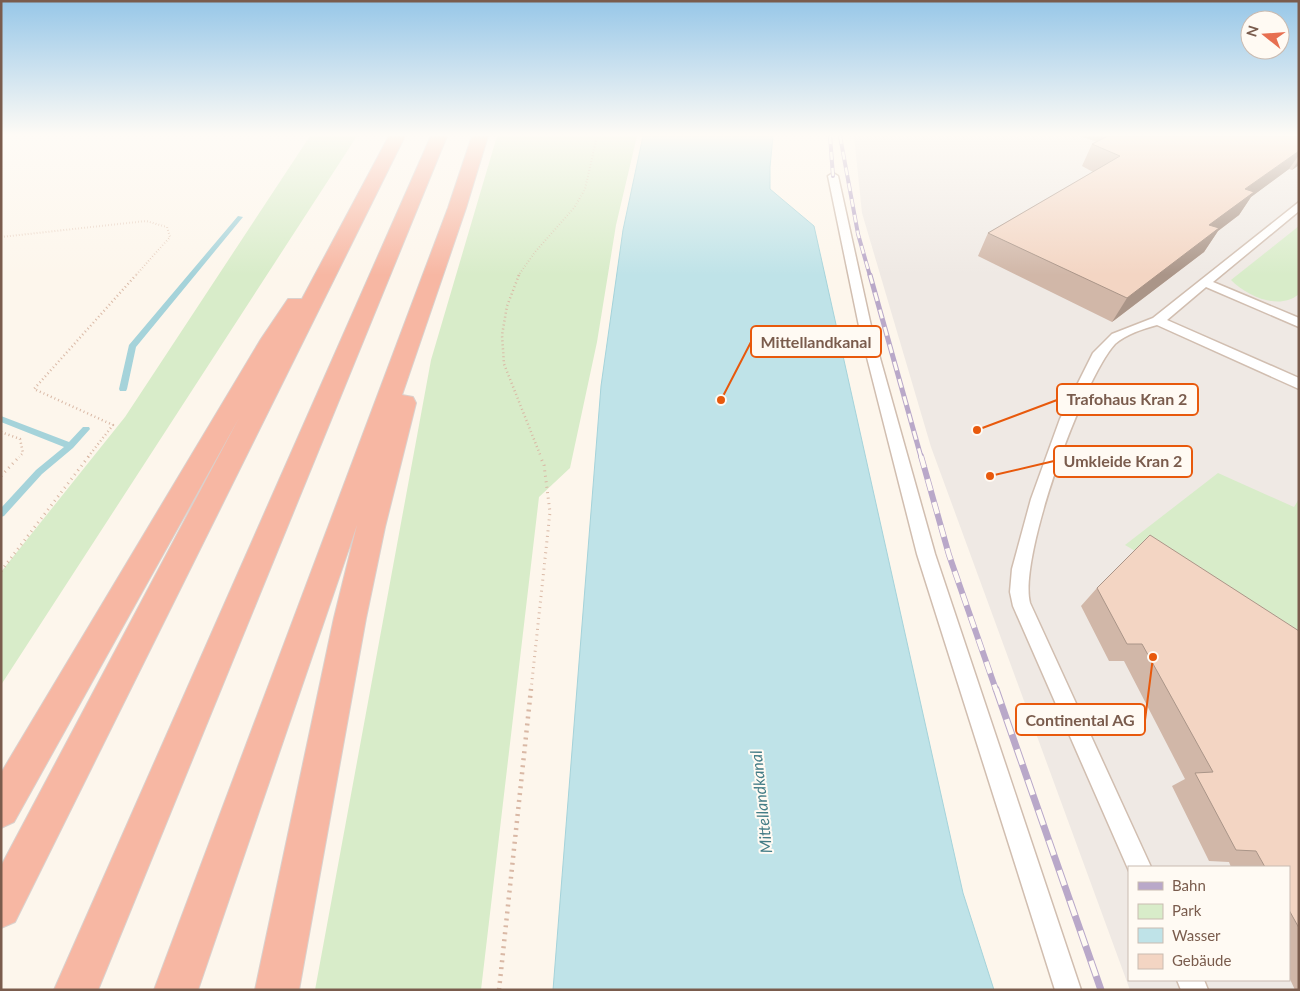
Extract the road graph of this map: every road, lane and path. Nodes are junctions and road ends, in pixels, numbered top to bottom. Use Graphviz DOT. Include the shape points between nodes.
graph roads {
  1 [pos="373,182"];
  2 [pos="420,182"];
  3 [pos="465,182"];
  4 [pos="587,182"];
  5 [pos="834,182"];
  6 [pos="457,208"];
  7 [pos="1297,208"];
  8 [pos="355,218"];
  9 [pos="1,237"];
  10 [pos="1204,282"];
  11 [pos="1158,321"];
  12 [pos="1299,323"];
  13 [pos="1299,384"];
  14 [pos="1,432"];
  15 [pos="1,476"];
  16 [pos="1,571"];
  17 [pos="1,809"];
  18 [pos="1139,866"];
  19 [pos="1,908"];
  20 [pos="76,990"];
  21 [pos="176,990"];
  22 [pos="277,990"];
  23 [pos="499,990"];
  24 [pos="1068,990"];
  1 -- 8 [label="highway"];
  2 -- 20 [label="highway"];
  3 -- 6 [label="highway"];
  4 -- 23 [label="path" via="574,208 535,252 518,277 507,306 502,335 504,364 544,465 550,512"];
  5 -- 24 [label="lane" via="865,326 926,554"];
  6 -- 21 [label="highway"];
  6 -- 22 [label="highway" via="371,527 350,618"];
  7 -- 10 [label="lane"];
  8 -- 17 [label="highway" via="272,338"];
  8 -- 19 [label="highway"];
  9 -- 16 [label="path" via="146,221 167,228 170,237 34,390 113,425"];
  10 -- 11 [label="lane"];
  10 -- 12 [label="lane"];
  11 -- 13 [label="lane"];
  11 -- 18 [label="lane" via="1112,339 1095,361 1076,400 1039,498 1021,566 1018,594 1026,621"];
  14 -- 15 [label="path" via="20,439 23,452"];
}
